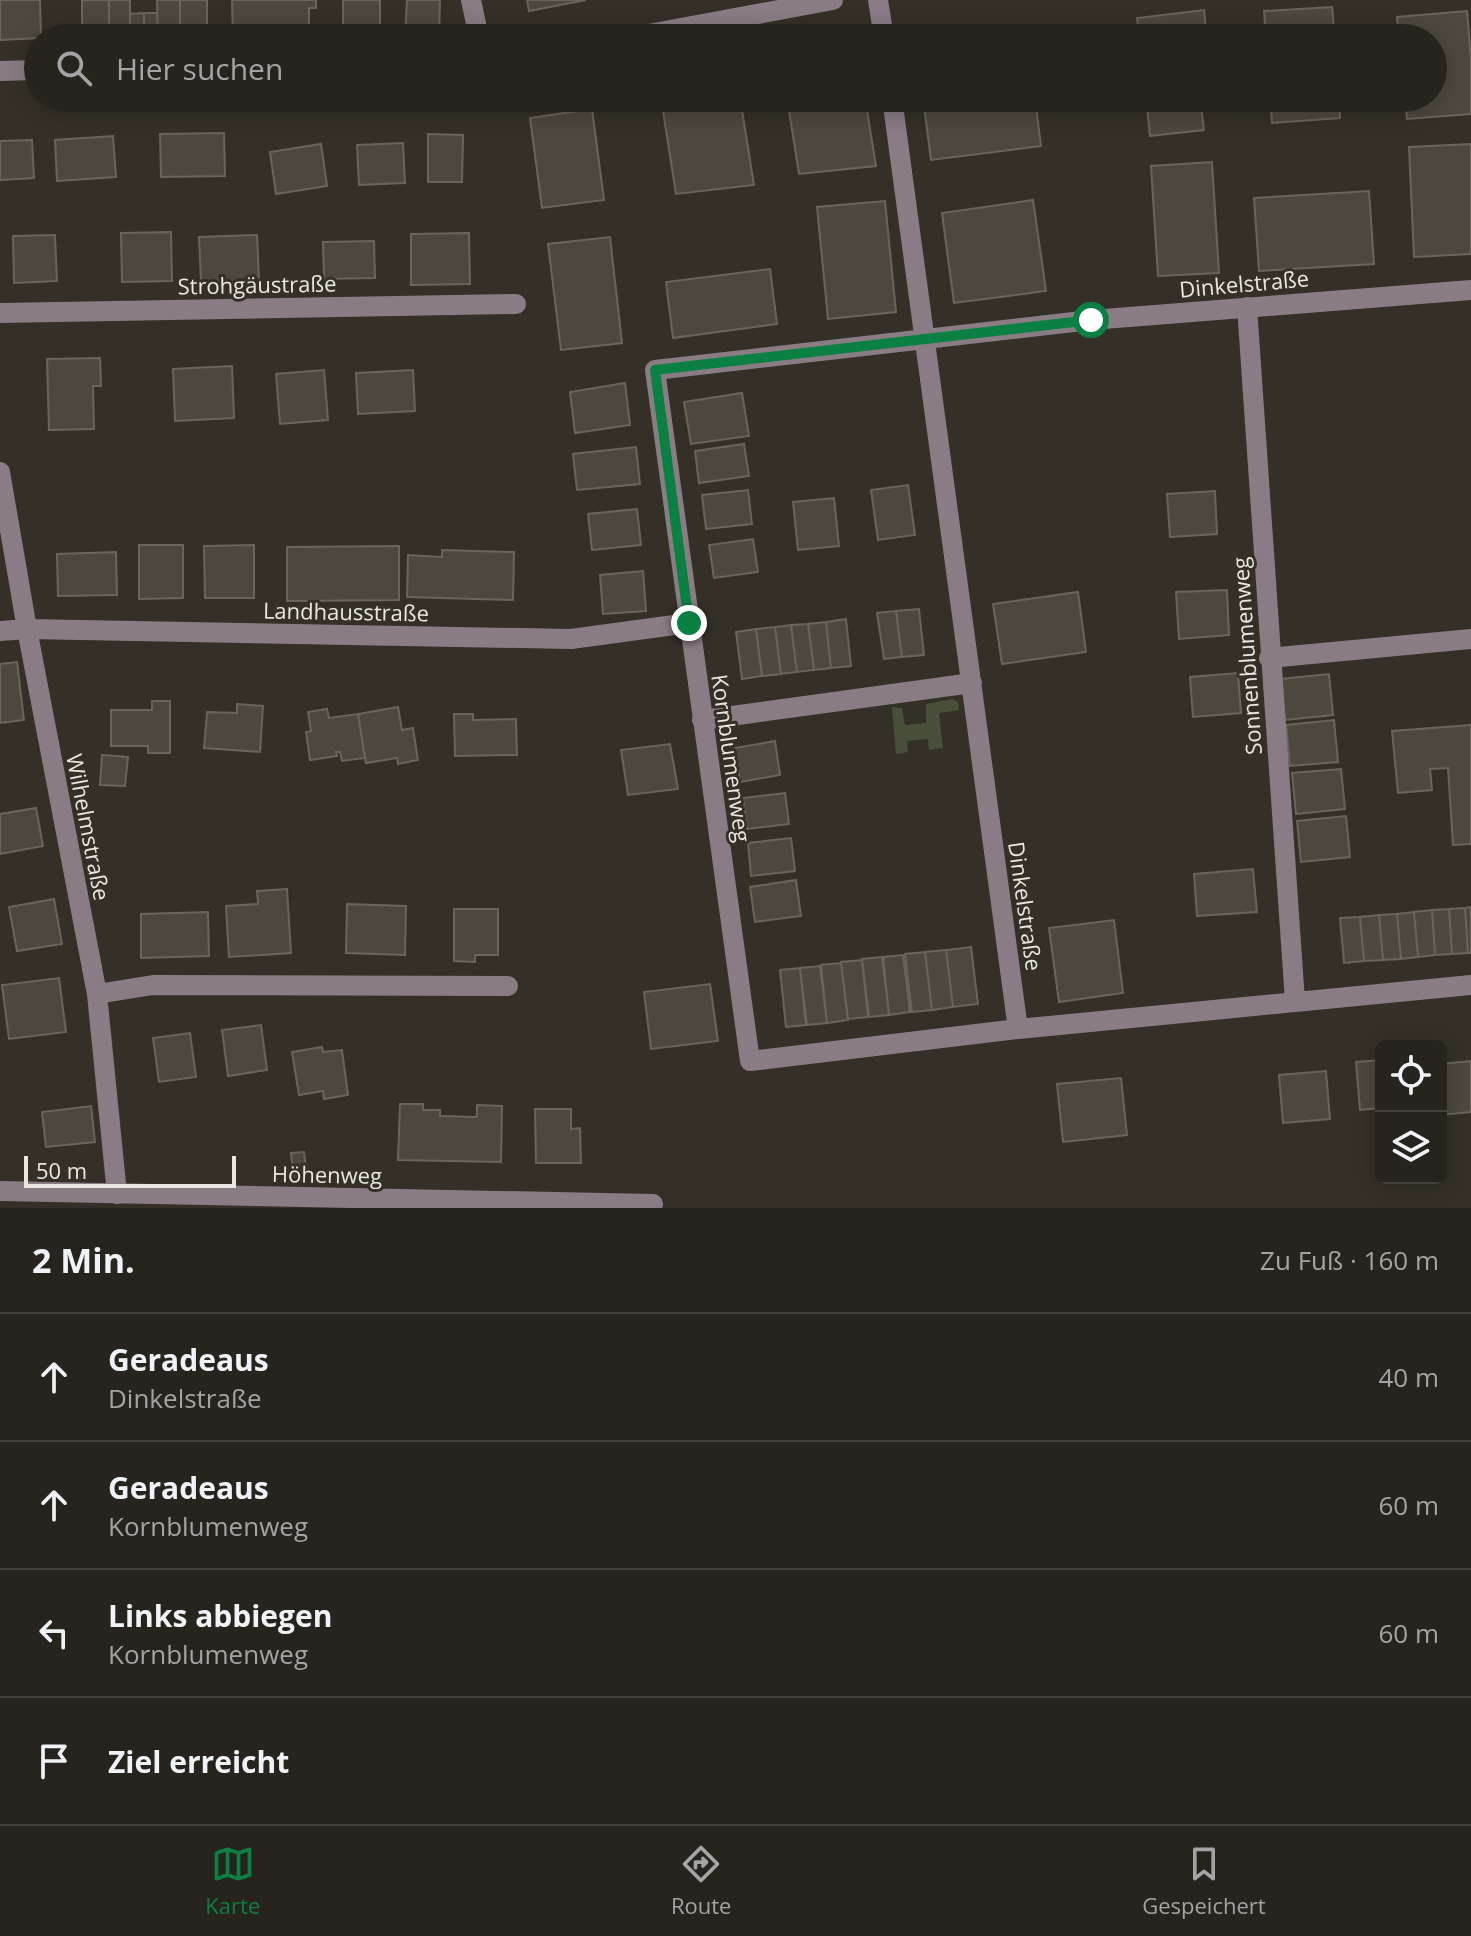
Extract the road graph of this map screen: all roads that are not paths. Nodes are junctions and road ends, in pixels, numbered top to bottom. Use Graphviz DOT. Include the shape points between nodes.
graph roads {
  1 [pos="471,0"];
  2 [pos="833,0"];
  3 [pos="878,0"];
  4 [pos="748,8"];
  5 [pos="476,24"];
  6 [pos="683,24"];
  7 [pos="882,24"];
  8 [pos="24,70"];
  9 [pos="0,71"];
  10 [pos="894,112"];
  11 [pos="1471,290"];
  12 [pos="516,304"];
  13 [pos="1247,307"];
  14 [pos="0,313"];
  15 [pos="925,340"];
  16 [pos="0,472"];
  17 [pos="689,623"];
  18 [pos="27,629"];
  19 [pos="0,631"];
  20 [pos="1471,639"];
  21 [pos="1269,658"];
  22 [pos="972,683"];
  23 [pos="702,720"];
  24 [pos="1471,985"];
  25 [pos="508,986"];
  26 [pos="97,994"];
  27 [pos="1295,1001"];
  28 [pos="1018,1029"];
  29 [pos="0,1191"];
  30 [pos="117,1194"];
  31 [pos="653,1204"];
  1 -- 5 [label="street"];
  2 -- 4 [label="street"];
  3 -- 7 [label="street"];
  4 -- 6 [label="street"];
  8 -- 9 [label="street"];
  10 -- 15 [label="street, Dinkelstraße"];
  11 -- 13 [label="street, Dinkelstraße"];
  12 -- 14 [label="street, Strohgäustraße"];
  13 -- 15 [label="street, Dinkelstraße"];
  13 -- 21 [label="street, Sonnenblumenweg"];
  15 -- 17 [label="street, Kornblumenweg" via="655,370"];
  15 -- 22 [label="street, Dinkelstraße"];
  16 -- 18 [label="street, Wilhelmstraße"];
  17 -- 18 [label="street, Landhausstraße" via="571,639"];
  17 -- 23 [label="street, Kornblumenweg"];
  18 -- 19 [label="street, Landhausstraße"];
  18 -- 26 [label="street, Wilhelmstraße"];
  20 -- 21 [label="street"];
  21 -- 27 [label="street, Sonnenblumenweg"];
  22 -- 23 [label="street"];
  22 -- 28 [label="street, Dinkelstraße"];
  23 -- 28 [label="street, Kornblumenweg" via="750,1061"];
  24 -- 27 [label="street"];
  25 -- 26 [label="street" via="153,985"];
  26 -- 30 [label="street, Wilhelmstraße"];
  27 -- 28 [label="street"];
  29 -- 30 [label="street, Höhenweg"];
  30 -- 31 [label="street, Höhenweg"];
}
